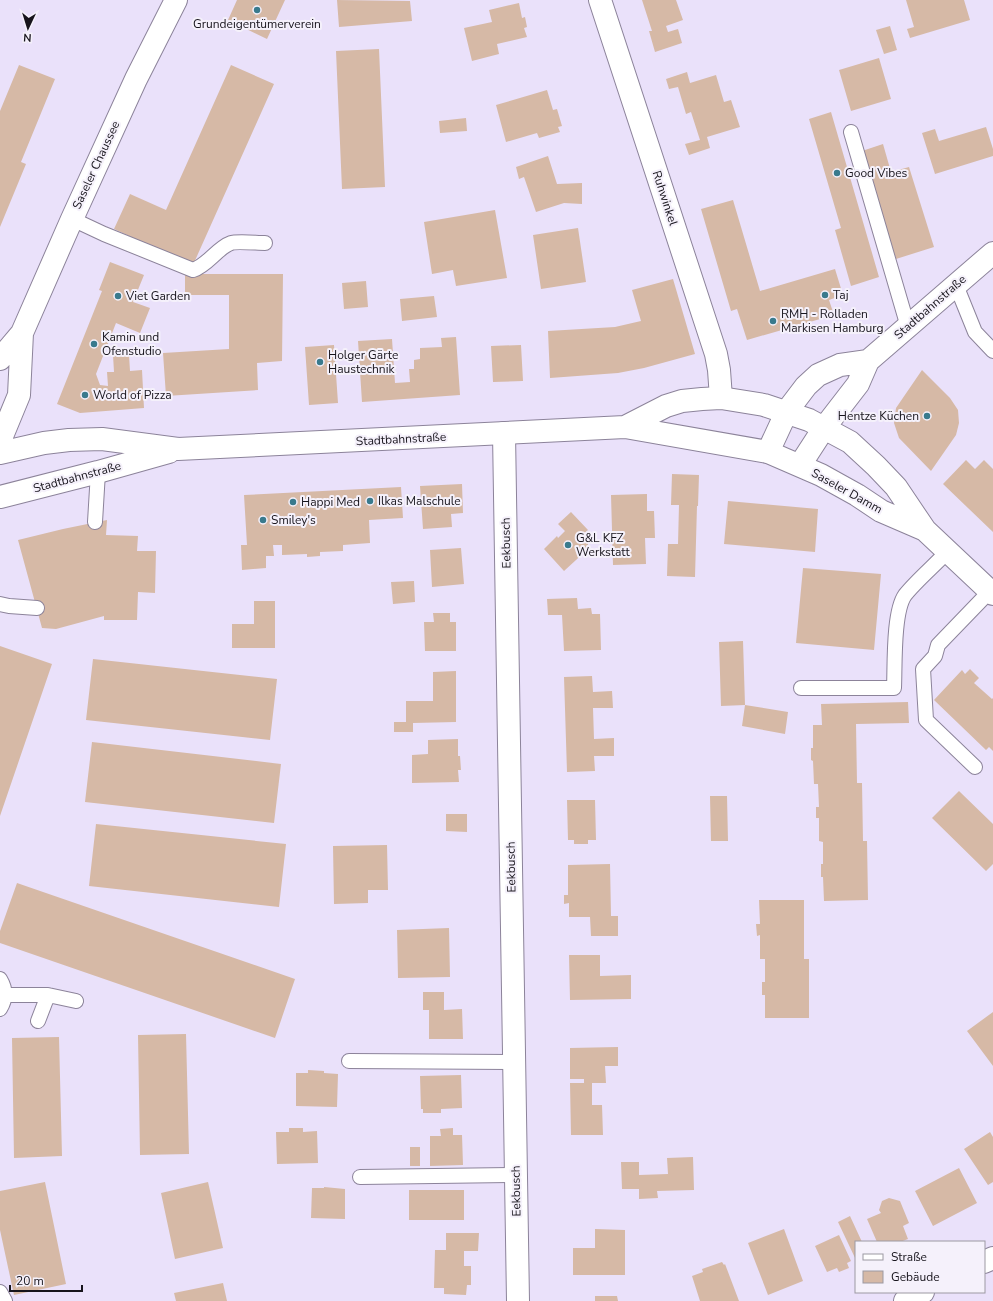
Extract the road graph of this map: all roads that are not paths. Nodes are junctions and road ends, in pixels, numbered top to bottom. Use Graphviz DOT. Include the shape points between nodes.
graph roads {
  1 [pos="176,0"];
  2 [pos="600,0"];
  3 [pos="851,132"];
  4 [pos="72,219"];
  5 [pos="265,243"];
  6 [pos="993,253"];
  7 [pos="956,285"];
  8 [pos="908,327"];
  9 [pos="22,333"];
  10 [pos="993,351"];
  11 [pos="0,359"];
  12 [pos="868,361"];
  13 [pos="722,398"];
  14 [pos="787,412"];
  15 [pos="625,427"];
  16 [pos="824,428"];
  17 [pos="504,433"];
  18 [pos="0,441"];
  19 [pos="178,449"];
  20 [pos="768,452"];
  21 [pos="0,453"];
  22 [pos="800,465"];
  23 [pos="98,472"];
  24 [pos="0,497"];
  25 [pos="95,522"];
  26 [pos="925,530"];
  27 [pos="948,551"];
  28 [pos="991,592"];
  29 [pos="0,604"];
  30 [pos="37,608"];
  31 [pos="801,688"];
  32 [pos="975,767"];
  33 [pos="0,979"];
  34 [pos="5,995"];
  35 [pos="48,995"];
  36 [pos="76,1001"];
  37 [pos="0,1009"];
  38 [pos="38,1021"];
  39 [pos="349,1061"];
  40 [pos="514,1062"];
  41 [pos="516,1175"];
  42 [pos="360,1177"];
  43 [pos="0,1292"];
  44 [pos="922,1293"];
  45 [pos="5,1301"];
  46 [pos="518,1301"];
  47 [pos="905,1301"];
  1 -- 4 [label="main road, Saseler Chaussee" via="136,79"];
  2 -- 13 [label="main road, Ruhwinkel" via="716,354"];
  3 -- 8 [label="lane"];
  4 -- 5 [label="lane" via="194,270 201,268 217,252 231,243"];
  4 -- 9 [label="main road, Saseler Chaussee"];
  6 -- 7 [label="main road, Stadtbahnstraße"];
  7 -- 8 [label="main road, Stadtbahnstraße"];
  7 -- 10 [label="lane" via="975,332"];
  8 -- 12 [label="main road, Stadtbahnstraße"];
  9 -- 11 [label="main road, Saseler Chaussee"];
  9 -- 18 [label="main road, Saseler Chaussee" via="19,395"];
  12 -- 14 [label="main road" via="840,366 818,375 806,386"];
  12 -- 16 [label="main road, Stadtbahnstraße" via="858,384"];
  13 -- 14 [label="main road, Stadtbahnstraße" via="764,405"];
  13 -- 15 [label="main road, Stadtbahnstraße" via="682,401 652,412"];
  14 -- 16 [label="main road, Saseler Damm"];
  14 -- 20 [label="main road"];
  15 -- 17 [label="main road, Stadtbahnstraße"];
  15 -- 20 [label="main road, Stadtbahnstraße"];
  16 -- 22 [label="main road, Stadtbahnstraße"];
  16 -- 26 [label="main road, Saseler Damm" via="850,442 876,466 896,487"];
  17 -- 19 [label="main road, Stadtbahnstraße"];
  17 -- 40 [label="main road, Eekbusch"];
  19 -- 21 [label="main road, Stadtbahnstraße" via="102,440 69,440"];
  19 -- 23 [label="main road, Stadtbahnstraße"];
  20 -- 22 [label="main road, Saseler Damm"];
  22 -- 26 [label="main road, Saseler Damm" via="857,495 881,511"];
  23 -- 24 [label="main road, Stadtbahnstraße"];
  23 -- 25 [label="lane"];
  26 -- 27 [label="main road, Saseler Damm"];
  27 -- 28 [label="main road, Saseler Damm"];
  27 -- 31 [label="lane" via="905,595 900,605 896,627 894,688"];
  28 -- 32 [label="lane" via="938,645 935,656 923,669 926,720"];
  29 -- 30 [label="lane"];
  33 -- 34 [label="lane"];
  34 -- 35 [label="lane"];
  34 -- 37 [label="lane"];
  35 -- 36 [label="lane"];
  35 -- 38 [label="lane"];
  39 -- 40 [label="lane"];
  40 -- 41 [label="main road, Eekbusch"];
  41 -- 42 [label="lane"];
  41 -- 46 [label="main road, Eekbusch"];
  43 -- 45 [label="lane"];
  44 -- 47 [label="main road"];
}
